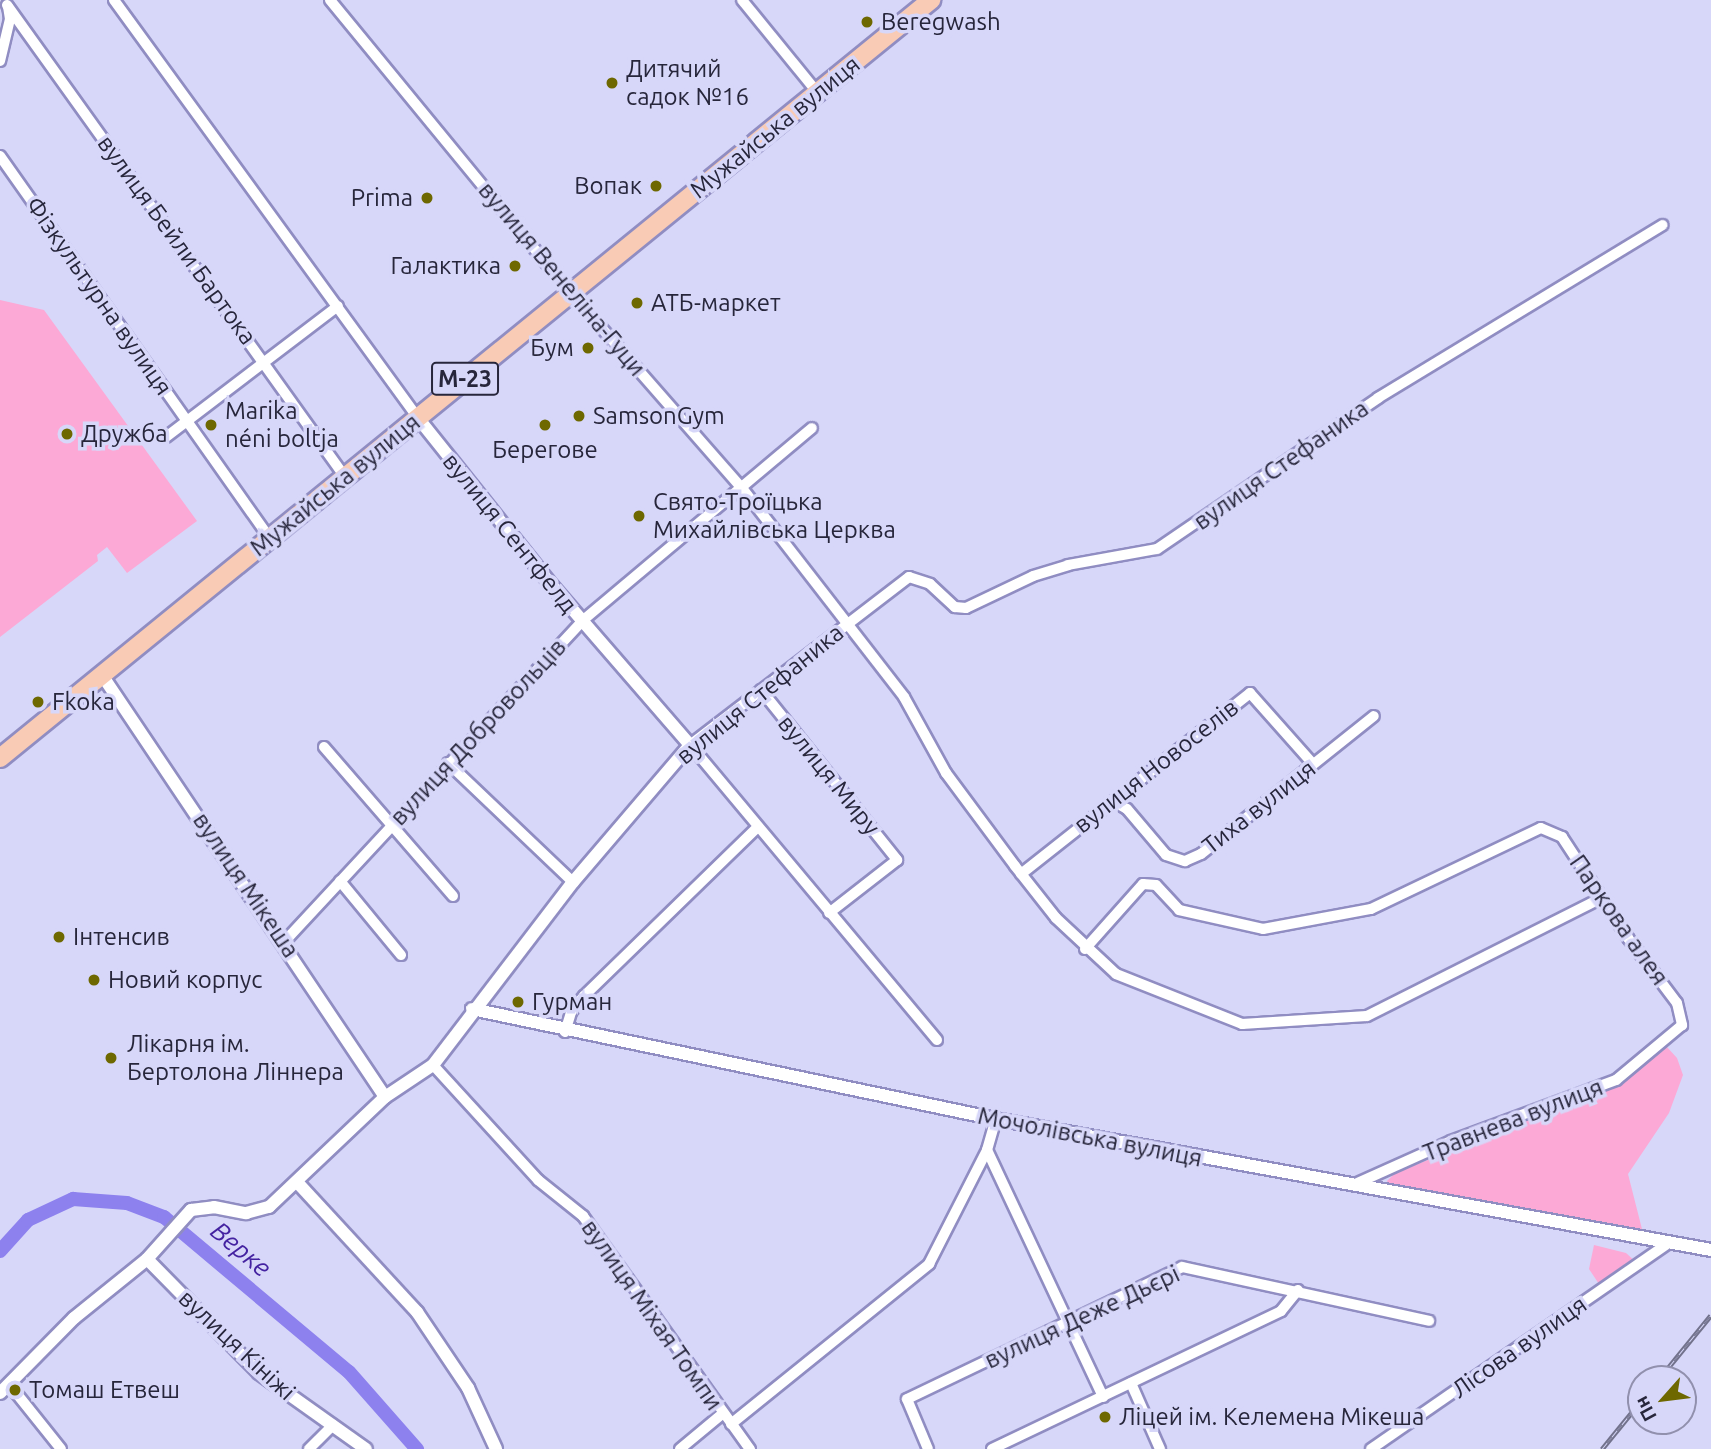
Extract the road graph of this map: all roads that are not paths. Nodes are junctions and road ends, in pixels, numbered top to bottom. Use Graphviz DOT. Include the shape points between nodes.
graph roads {
  1 [pos="114,0"];
  2 [pos="330,0"];
  3 [pos="742,0"];
  4 [pos="931,0"];
  5 [pos="7,3"];
  6 [pos="0,61"];
  7 [pos="817,92"];
  8 [pos="0,156"];
  9 [pos="1663,225"];
  10 [pos="571,293"];
  11 [pos="338,306"];
  12 [pos="266,363"];
  13 [pos="418,418"];
  14 [pos="189,421"];
  15 [pos="812,428"];
  16 [pos="166,437"];
  17 [pos="345,477"];
  18 [pos="742,488"];
  19 [pos="270,539"];
  20 [pos="582,621"];
  21 [pos="845,624"];
  22 [pos="102,675"];
  23 [pos="761,690"];
  24 [pos="1374,716"];
  25 [pos="690,745"];
  26 [pos="324,747"];
  27 [pos="0,758"];
  28 [pos="448,763"];
  29 [pos="1313,764"];
  30 [pos="1113,801"];
  31 [pos="391,824"];
  32 [pos="756,829"];
  33 [pos="1021,874"];
  34 [pos="340,881"];
  35 [pos="573,883"];
  36 [pos="453,896"];
  37 [pos="1602,898"];
  38 [pos="828,914"];
  39 [pos="285,941"];
  40 [pos="1085,949"];
  41 [pos="401,955"];
  42 [pos="1677,1003"];
  43 [pos="472,1009"];
  44 [pos="565,1032"];
  45 [pos="937,1040"];
  46 [pos="433,1065"];
  47 [pos="385,1097"];
  48 [pos="996,1119"];
  49 [pos="987,1150"];
  50 [pos="297,1182"];
  51 [pos="1349,1187"];
  52 [pos="1666,1245"];
  53 [pos="1711,1250"];
  54 [pos="147,1259"];
  55 [pos="1298,1290"];
  56 [pos="1068,1320"];
  57 [pos="1429,1321"];
  58 [pos="1131,1383"];
  59 [pos="3,1389"];
  60 [pos="1103,1397"];
  61 [pos="722,1414"];
  62 [pos="731,1424"];
  63 [pos="333,1425"];
  64 [pos="61,1449"];
  65 [pos="309,1449"];
  66 [pos="366,1449"];
  67 [pos="496,1449"];
  68 [pos="680,1449"];
  69 [pos="750,1449"];
  70 [pos="928,1449"];
  71 [pos="992,1449"];
  72 [pos="1160,1449"];
  73 [pos="1371,1449"];
  1 -- 11 [label="street, вулиця Сентфелд"];
  2 -- 10 [label="street, вулиця Венеліна-Гуци"];
  3 -- 7 [label="street"];
  4 -- 7 [label="highway, Мужайська вулиця / М-23"];
  5 -- 6 [label="street" via="10,19"];
  5 -- 12 [label="street, вулиця Бейли Бартока"];
  7 -- 10 [label="highway, Мужайська вулиця / М-23"];
  8 -- 14 [label="street, Фізкультурна вулиця"];
  9 -- 21 [label="street, вулиця Стефаника" via="1378,398 1157,549 1068,565 966,608 955,607 930,584 909,577"];
  10 -- 13 [label="highway, Мужайська вулиця / М-23"];
  10 -- 18 [label="street, вулиця Венеліна-Гуци"];
  11 -- 12 [label="street"];
  11 -- 13 [label="street, вулиця Сентфелд"];
  12 -- 14 [label="street"];
  12 -- 17 [label="street, вулиця Бейли Бартока"];
  13 -- 17 [label="highway, Мужайська вулиця / М-23"];
  13 -- 20 [label="main road, вулиця Сентфелд"];
  14 -- 16 [label="street"];
  14 -- 19 [label="street, Фізкультурна вулиця"];
  15 -- 18 [label="street, вулиця Добровольців"];
  17 -- 19 [label="highway, Мужайська вулиця / М-23"];
  18 -- 20 [label="street, вулиця Добровольців"];
  18 -- 21 [label="street, вулиця Венеліна-Гуци"];
  19 -- 22 [label="highway, Мужайська вулиця / М-23"];
  20 -- 25 [label="main road, вулиця Сентфелд"];
  20 -- 28 [label="street, вулиця Добровольців"];
  21 -- 23 [label="street, вулиця Стефаника"];
  21 -- 33 [label="street, вулиця Венеліна-Гуци" via="904,697 946,773"];
  22 -- 27 [label="highway, Мужайська вулиця / М-23"];
  22 -- 39 [label="main road, вулиця Мікеша"];
  23 -- 25 [label="street, вулиця Стефаника"];
  23 -- 38 [label="street, вулиця Миру" via="897,860"];
  24 -- 29 [label="street, Тиха вулиця"];
  25 -- 32 [label="street, вулиця Сентфелд"];
  25 -- 35 [label="main road, вулиця Стефаника"];
  26 -- 31 [label="street"];
  28 -- 31 [label="street, вулиця Добровольців"];
  28 -- 35 [label="street"];
  29 -- 30 [label="street, Тиха вулиця" via="1201,854 1185,861 1166,855 1127,809"];
  29 -- 30 [label="street, вулиця Новоселів" via="1250,693"];
  30 -- 33 [label="street, вулиця Новоселів"];
  31 -- 34 [label="street, вулиця Добровольців"];
  31 -- 36 [label="street"];
  32 -- 38 [label="street, вулиця Сентфелд"];
  32 -- 44 [label="street" via="584,996 571,1012"];
  33 -- 40 [label="street, вулиця Венеліна-Гуци"];
  34 -- 39 [label="street, вулиця Добровольців"];
  34 -- 41 [label="street"];
  35 -- 43 [label="main road, вулиця Стефаника"];
  37 -- 40 [label="street, вулиця Венеліна-Гуци" via="1367,1016 1242,1024 1116,974"];
  37 -- 40 [label="street, Паркова алея" via="1562,837 1541,828 1371,909 1263,929 1179,910 1156,885 1143,884"];
  37 -- 42 [label="street, Паркова алея"];
  38 -- 45 [label="street, вулиця Сентфелд"];
  39 -- 47 [label="main road, вулиця Мікеша"];
  42 -- 51 [label="street, Травнева вулиця" via="1682,1025 1615,1080 1451,1141"];
  43 -- 44 [label="main road, Мочолівська вулиця"];
  43 -- 46 [label="main road, вулиця Стефаника"];
  44 -- 48 [label="main road, Мочолівська вулиця"];
  46 -- 47 [label="main road, вулиця Стефаника"];
  46 -- 61 [label="street, вулиця Міхая Томпи" via="538,1180 583,1216 618,1259"];
  47 -- 50 [label="main road, вулиця Стефаника"];
  48 -- 49 [label="street"];
  48 -- 51 [label="main road, Мочолівська вулиця"];
  49 -- 56 [label="street"];
  49 -- 62 [label="street" via="929,1264"];
  50 -- 54 [label="main road, вулиця Стефаника" via="257,1213 202,1207 174,1224"];
  50 -- 67 [label="main road" via="417,1312 468,1388"];
  51 -- 52 [label="main road, Мочолівська вулиця"];
  52 -- 53 [label="main road, Мочолівська вулиця"];
  52 -- 73 [label="street, Лісова вулиця"];
  54 -- 59 [label="main road, вулиця Стефаника" via="74,1318"];
  54 -- 63 [label="main road, вулиця Кініжі" via="259,1373"];
  55 -- 56 [label="street, вулиця Деже Дьєрі" via="1182,1266"];
  55 -- 57 [label="street, вулиця Деже Дьєрі"];
  55 -- 58 [label="street" via="1281,1311"];
  56 -- 60 [label="street"];
  56 -- 70 [label="street, вулиця Деже Дьєрі" via="906,1402"];
  58 -- 60 [label="street"];
  58 -- 72 [label="street"];
  59 -- 64 [label="street"];
  60 -- 71 [label="street"];
  61 -- 62 [label="street, вулиця Міхая Томпи"];
  61 -- 68 [label="street"];
  62 -- 69 [label="street, вулиця Міхая Томпи"];
  63 -- 65 [label="street"];
  63 -- 66 [label="main road, вулиця Кініжі"];
}
